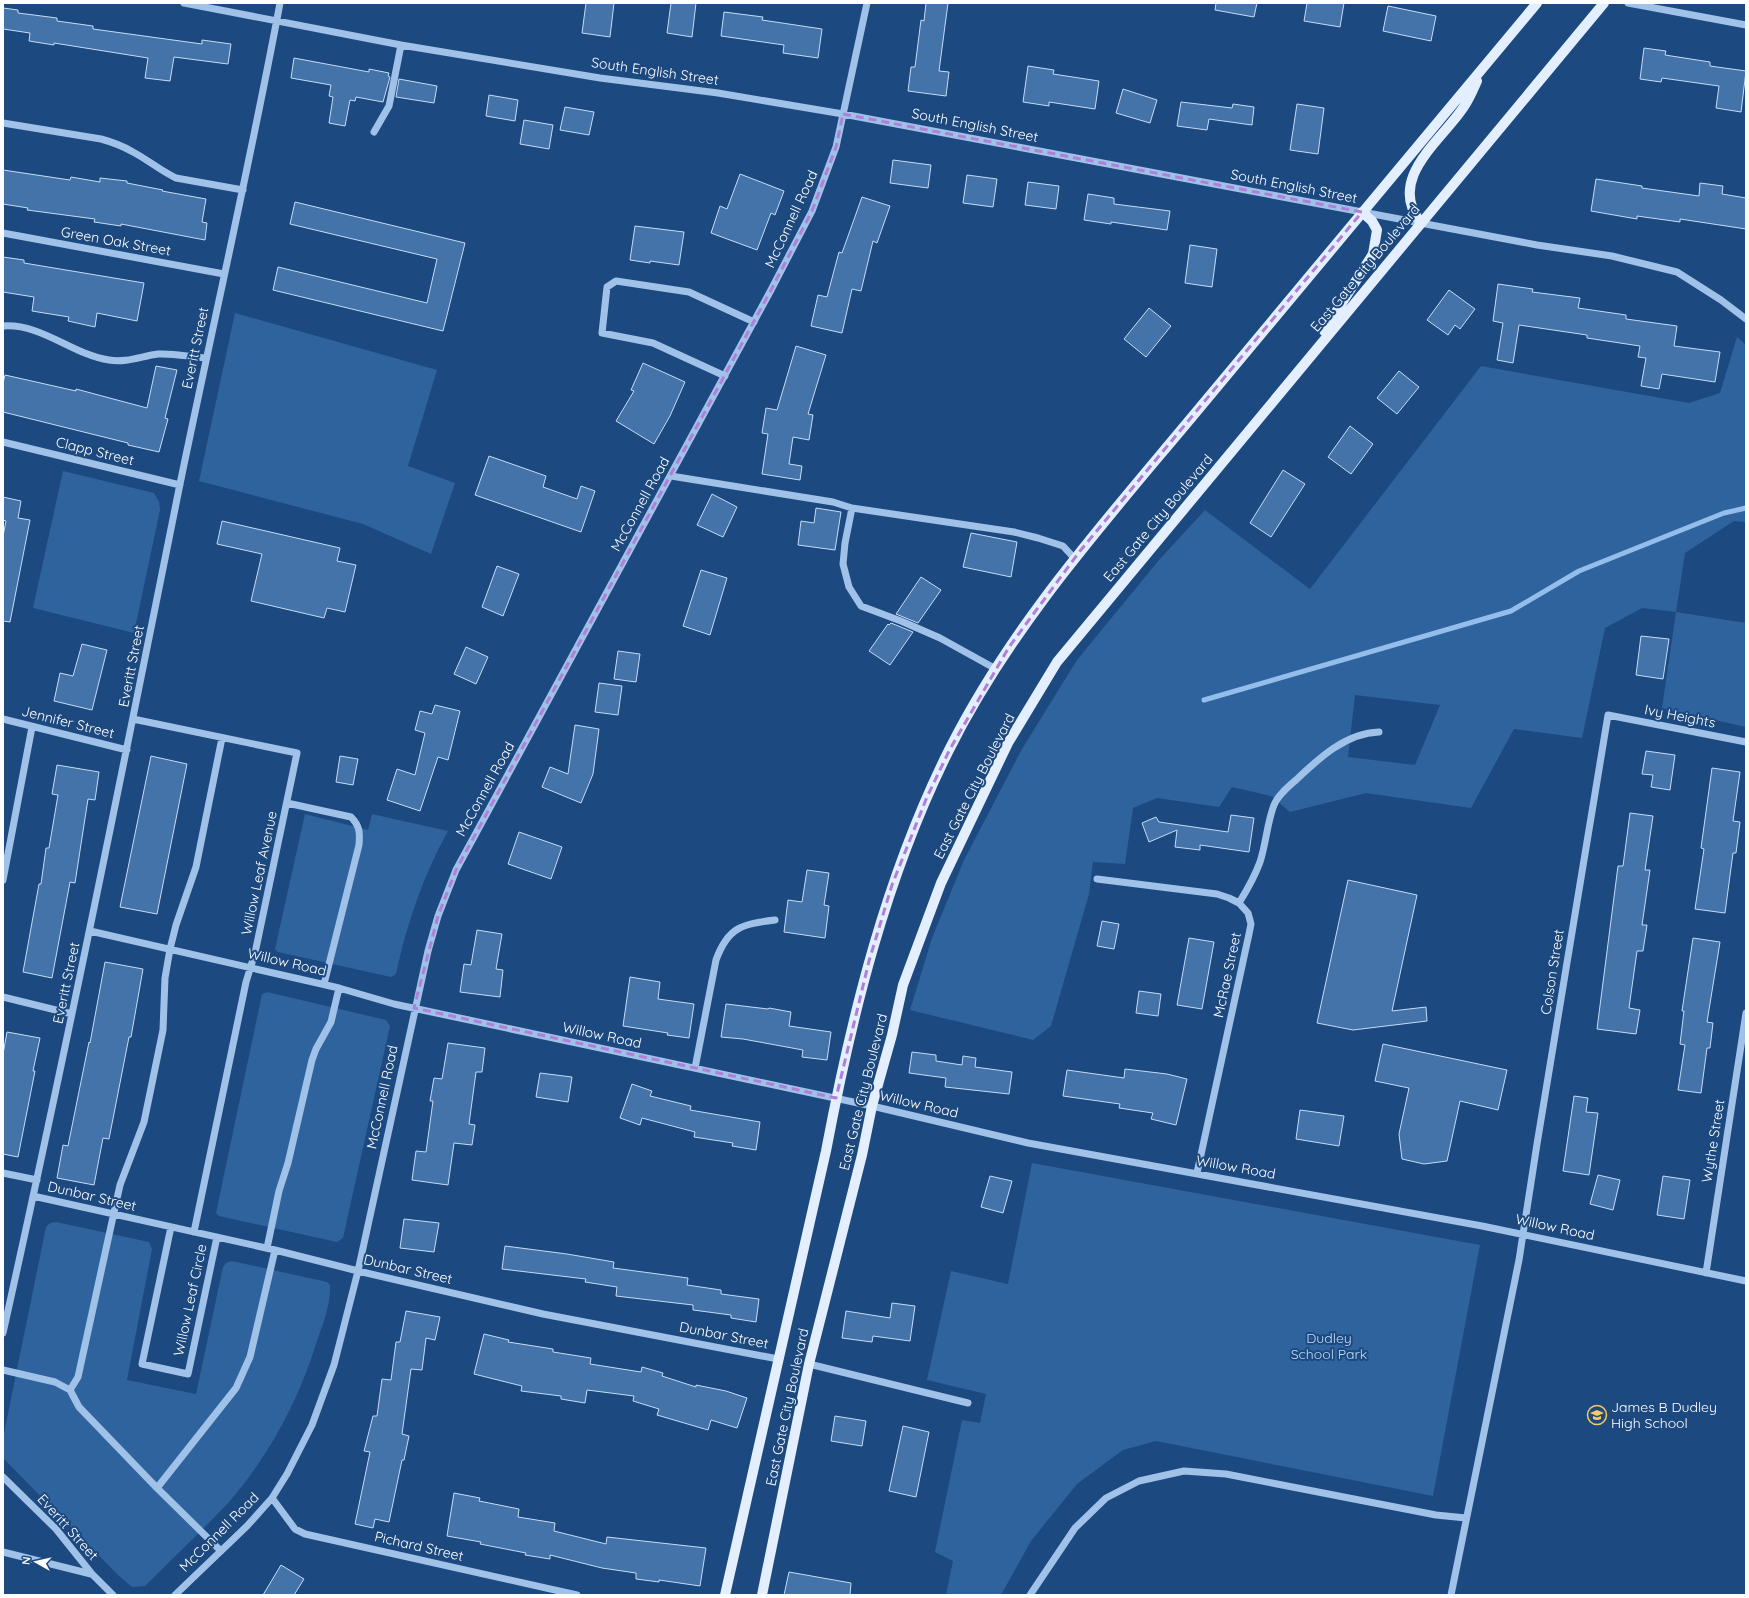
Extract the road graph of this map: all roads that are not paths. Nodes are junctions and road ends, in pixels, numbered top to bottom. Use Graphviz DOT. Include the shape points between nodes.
graph roads {
  1 [pos="184,3"];
  2 [pos="280,3"];
  3 [pos="867,3"];
  4 [pos="1537,3"];
  5 [pos="1604,3"];
  6 [pos="1628,3"];
  7 [pos="276,21"];
  8 [pos="1746,25"];
  9 [pos="401,45"];
  10 [pos="1484,66"];
  11 [pos="843,114"];
  12 [pos="3,123"];
  13 [pos="374,132"];
  14 [pos="242,190"];
  15 [pos="1362,212"];
  16 [pos="1421,223"];
  17 [pos="3,233"];
  18 [pos="224,274"];
  19 [pos="1746,319"];
  20 [pos="754,322"];
  21 [pos="3,326"];
  22 [pos="206,358"];
  23 [pos="1298,371"];
  24 [pos="725,376"];
  25 [pos="3,442"];
  26 [pos="670,476"];
  27 [pos="180,485"];
  28 [pos="852,508"];
  29 [pos="1075,558"];
  30 [pos="996,669"];
  31 [pos="1608,715"];
  32 [pos="3,719"];
  33 [pos="133,719"];
  34 [pos="32,727"];
  35 [pos="1379,732"];
  36 [pos="222,738"];
  37 [pos="1746,742"];
  38 [pos="127,750"];
  39 [pos="287,803"];
  40 [pos="1096,879"];
  41 [pos="3,880"];
  42 [pos="1239,903"];
  43 [pos="775,920"];
  44 [pos="90,931"];
  45 [pos="170,949"];
  46 [pos="251,968"];
  47 [pos="324,984"];
  48 [pos="340,988"];
  49 [pos="3,997"];
  50 [pos="414,1008"];
  51 [pos="1746,1013"];
  52 [pos="72,1014"];
  53 [pos="695,1068"];
  54 [pos="836,1098"];
  55 [pos="872,1106"];
  56 [pos="3,1173"];
  57 [pos="1197,1173"];
  58 [pos="36,1180"];
  59 [pos="33,1196"];
  60 [pos="114,1214"];
  61 [pos="171,1227"];
  62 [pos="194,1232"];
  63 [pos="1524,1234"];
  64 [pos="216,1237"];
  65 [pos="267,1248"];
  66 [pos="275,1250"];
  67 [pos="358,1271"];
  68 [pos="1706,1272"];
  69 [pos="1746,1281"];
  70 [pos="3,1333"];
  71 [pos="778,1359"];
  72 [pos="808,1364"];
  73 [pos="3,1370"];
  74 [pos="70,1390"];
  75 [pos="968,1403"];
  76 [pos="3,1477"];
  77 [pos="157,1488"];
  78 [pos="272,1498"];
  79 [pos="1466,1518"];
  80 [pos="221,1551"];
  81 [pos="3,1552"];
  82 [pos="92,1574"];
  83 [pos="113,1595"];
  84 [pos="176,1595"];
  85 [pos="577,1595"];
  86 [pos="725,1595"];
  87 [pos="762,1595"];
  88 [pos="1030,1595"];
  89 [pos="1451,1595"];
  1 -- 7 [label="street, South English Street"];
  2 -- 7 [label="street, Everitt Street"];
  3 -- 11 [label="street, McConnell Road"];
  4 -- 10 [label="main road, East Gate City Boulevard"];
  5 -- 16 [label="main road, East Gate City Boulevard"];
  6 -- 8 [label="street"];
  7 -- 9 [label="street, South English Street"];
  7 -- 14 [label="street, Everitt Street"];
  9 -- 11 [label="street, South English Street"];
  9 -- 13 [label="street" via="389,106"];
  10 -- 15 [label="main road, East Gate City Boulevard"];
  10 -- 16 [label="main road" via="1464,108 1418,163 1409,187 1415,215"];
  11 -- 15 [label="street, South English Street"];
  11 -- 20 [label="street, McConnell Road" via="836,147 812,211"];
  12 -- 14 [label="street" via="116,143 176,178"];
  14 -- 18 [label="street, Everitt Street"];
  15 -- 16 [label="street, South English Street"];
  15 -- 23 [label="main road" via="1377,230 1373,254"];
  15 -- 29 [label="main road, East Gate City Boulevard"];
  16 -- 19 [label="street, South English Street" via="1612,256 1677,272"];
  16 -- 23 [label="main road, East Gate City Boulevard"];
  17 -- 18 [label="street, Green Oak Street"];
  18 -- 22 [label="street, Everitt Street"];
  20 -- 24 [label="street, McConnell Road"];
  20 -- 24 [label="street" via="689,292 616,281 607,287 602,334 653,343"];
  21 -- 22 [label="street" via="15,325 30,329 110,360 134,360 159,354"];
  22 -- 27 [label="street, Everitt Street"];
  23 -- 55 [label="main road, East Gate City Boulevard" via="1057,662 1008,743 941,883 903,985"];
  24 -- 26 [label="street, McConnell Road"];
  25 -- 27 [label="street, Clapp Street"];
  26 -- 28 [label="street" via="833,502"];
  26 -- 50 [label="street, McConnell Road" via="456,870 438,916"];
  27 -- 33 [label="street, Everitt Street"];
  28 -- 29 [label="street" via="1014,532 1063,546"];
  28 -- 30 [label="street" via="843,564 849,587 862,606 940,638"];
  29 -- 30 [label="main road, East Gate City Boulevard" via="1009,647"];
  30 -- 54 [label="main road, East Gate City Boulevard" via="950,749 902,859 869,961"];
  31 -- 37 [label="street, Ivy Heights"];
  31 -- 63 [label="street, Colson Street"];
  32 -- 34 [label="street, Jennifer Street"];
  33 -- 36 [label="street, Willow Leaf Avenue"];
  33 -- 38 [label="street, Everitt Street"];
  34 -- 38 [label="street, Jennifer Street"];
  34 -- 41 [label="street"];
  35 -- 42 [label="street" via="1366,732 1353,737 1327,752 1283,792 1274,804 1260,861 1249,888"];
  36 -- 39 [label="street, Willow Leaf Avenue" via="297,753"];
  36 -- 45 [label="street" via="196,867"];
  38 -- 44 [label="street, Everitt Street"];
  39 -- 46 [label="street, Willow Leaf Avenue"];
  39 -- 47 [label="street" via="351,817 357,823 360,832 359,845"];
  40 -- 42 [label="street" via="1217,894"];
  42 -- 57 [label="street, McRae Street" via="1248,913 1251,924"];
  43 -- 53 [label="street" via="737,929 722,945 716,960"];
  44 -- 45 [label="street, Willow Road"];
  44 -- 52 [label="street, Everitt Street"];
  45 -- 46 [label="street, Willow Road"];
  45 -- 60 [label="street" via="165,978 163,1030 144,1122 123,1175"];
  46 -- 47 [label="street, Willow Road"];
  46 -- 62 [label="street, Willow Leaf Avenue"];
  47 -- 48 [label="street, Willow Road"];
  48 -- 50 [label="street, Willow Road"];
  48 -- 65 [label="street" via="331,1022 312,1060"];
  49 -- 52 [label="street"];
  50 -- 53 [label="street, Willow Road"];
  50 -- 67 [label="street, McConnell Road"];
  51 -- 68 [label="street, Wythe Street"];
  52 -- 58 [label="street, Everitt Street"];
  53 -- 54 [label="street, Willow Road"];
  54 -- 55 [label="street, Willow Road"];
  54 -- 71 [label="main road, East Gate City Boulevard"];
  55 -- 57 [label="street, Willow Road" via="1028,1143"];
  55 -- 72 [label="main road, East Gate City Boulevard" via="862,1155"];
  56 -- 58 [label="street, Dunbar Street"];
  57 -- 63 [label="street, Willow Road"];
  58 -- 59 [label="street, Everitt Street"];
  59 -- 60 [label="street, Dunbar Street"];
  59 -- 70 [label="street, Everitt Street"];
  60 -- 61 [label="street, Dunbar Street"];
  60 -- 74 [label="street" via="78,1377"];
  61 -- 62 [label="street, Dunbar Street"];
  61 -- 64 [label="street, Willow Leaf Circle" via="142,1364 188,1374"];
  62 -- 64 [label="street, Dunbar Street"];
  63 -- 68 [label="street, Willow Road"];
  63 -- 79 [label="street, Colson Street"];
  64 -- 65 [label="street, Dunbar Street"];
  65 -- 66 [label="street, Dunbar Street"];
  66 -- 67 [label="street, Dunbar Street"];
  66 -- 77 [label="street" via="250,1358 236,1388"];
  67 -- 71 [label="street, Dunbar Street" via="543,1314"];
  67 -- 78 [label="street, McConnell Road" via="334,1365 312,1425"];
  68 -- 69 [label="street, Willow Road"];
  71 -- 86 [label="main road, East Gate City Boulevard"];
  72 -- 75 [label="street"];
  72 -- 87 [label="main road, East Gate City Boulevard"];
  73 -- 74 [label="street" via="56,1382"];
  74 -- 77 [label="street" via="79,1407"];
  76 -- 82 [label="street, Everitt Street" via="56,1529"];
  77 -- 80 [label="street"];
  78 -- 80 [label="street, McConnell Road"];
  78 -- 85 [label="street, Pichard Street" via="295,1529 305,1534"];
  79 -- 88 [label="street" via="1429,1514 1226,1474 1184,1470 1139,1481 1106,1498 1075,1528"];
  79 -- 89 [label="street, Colson Street"];
  80 -- 84 [label="street, McConnell Road"];
  81 -- 82 [label="street"];
  82 -- 83 [label="street, Everitt Street"];
}
